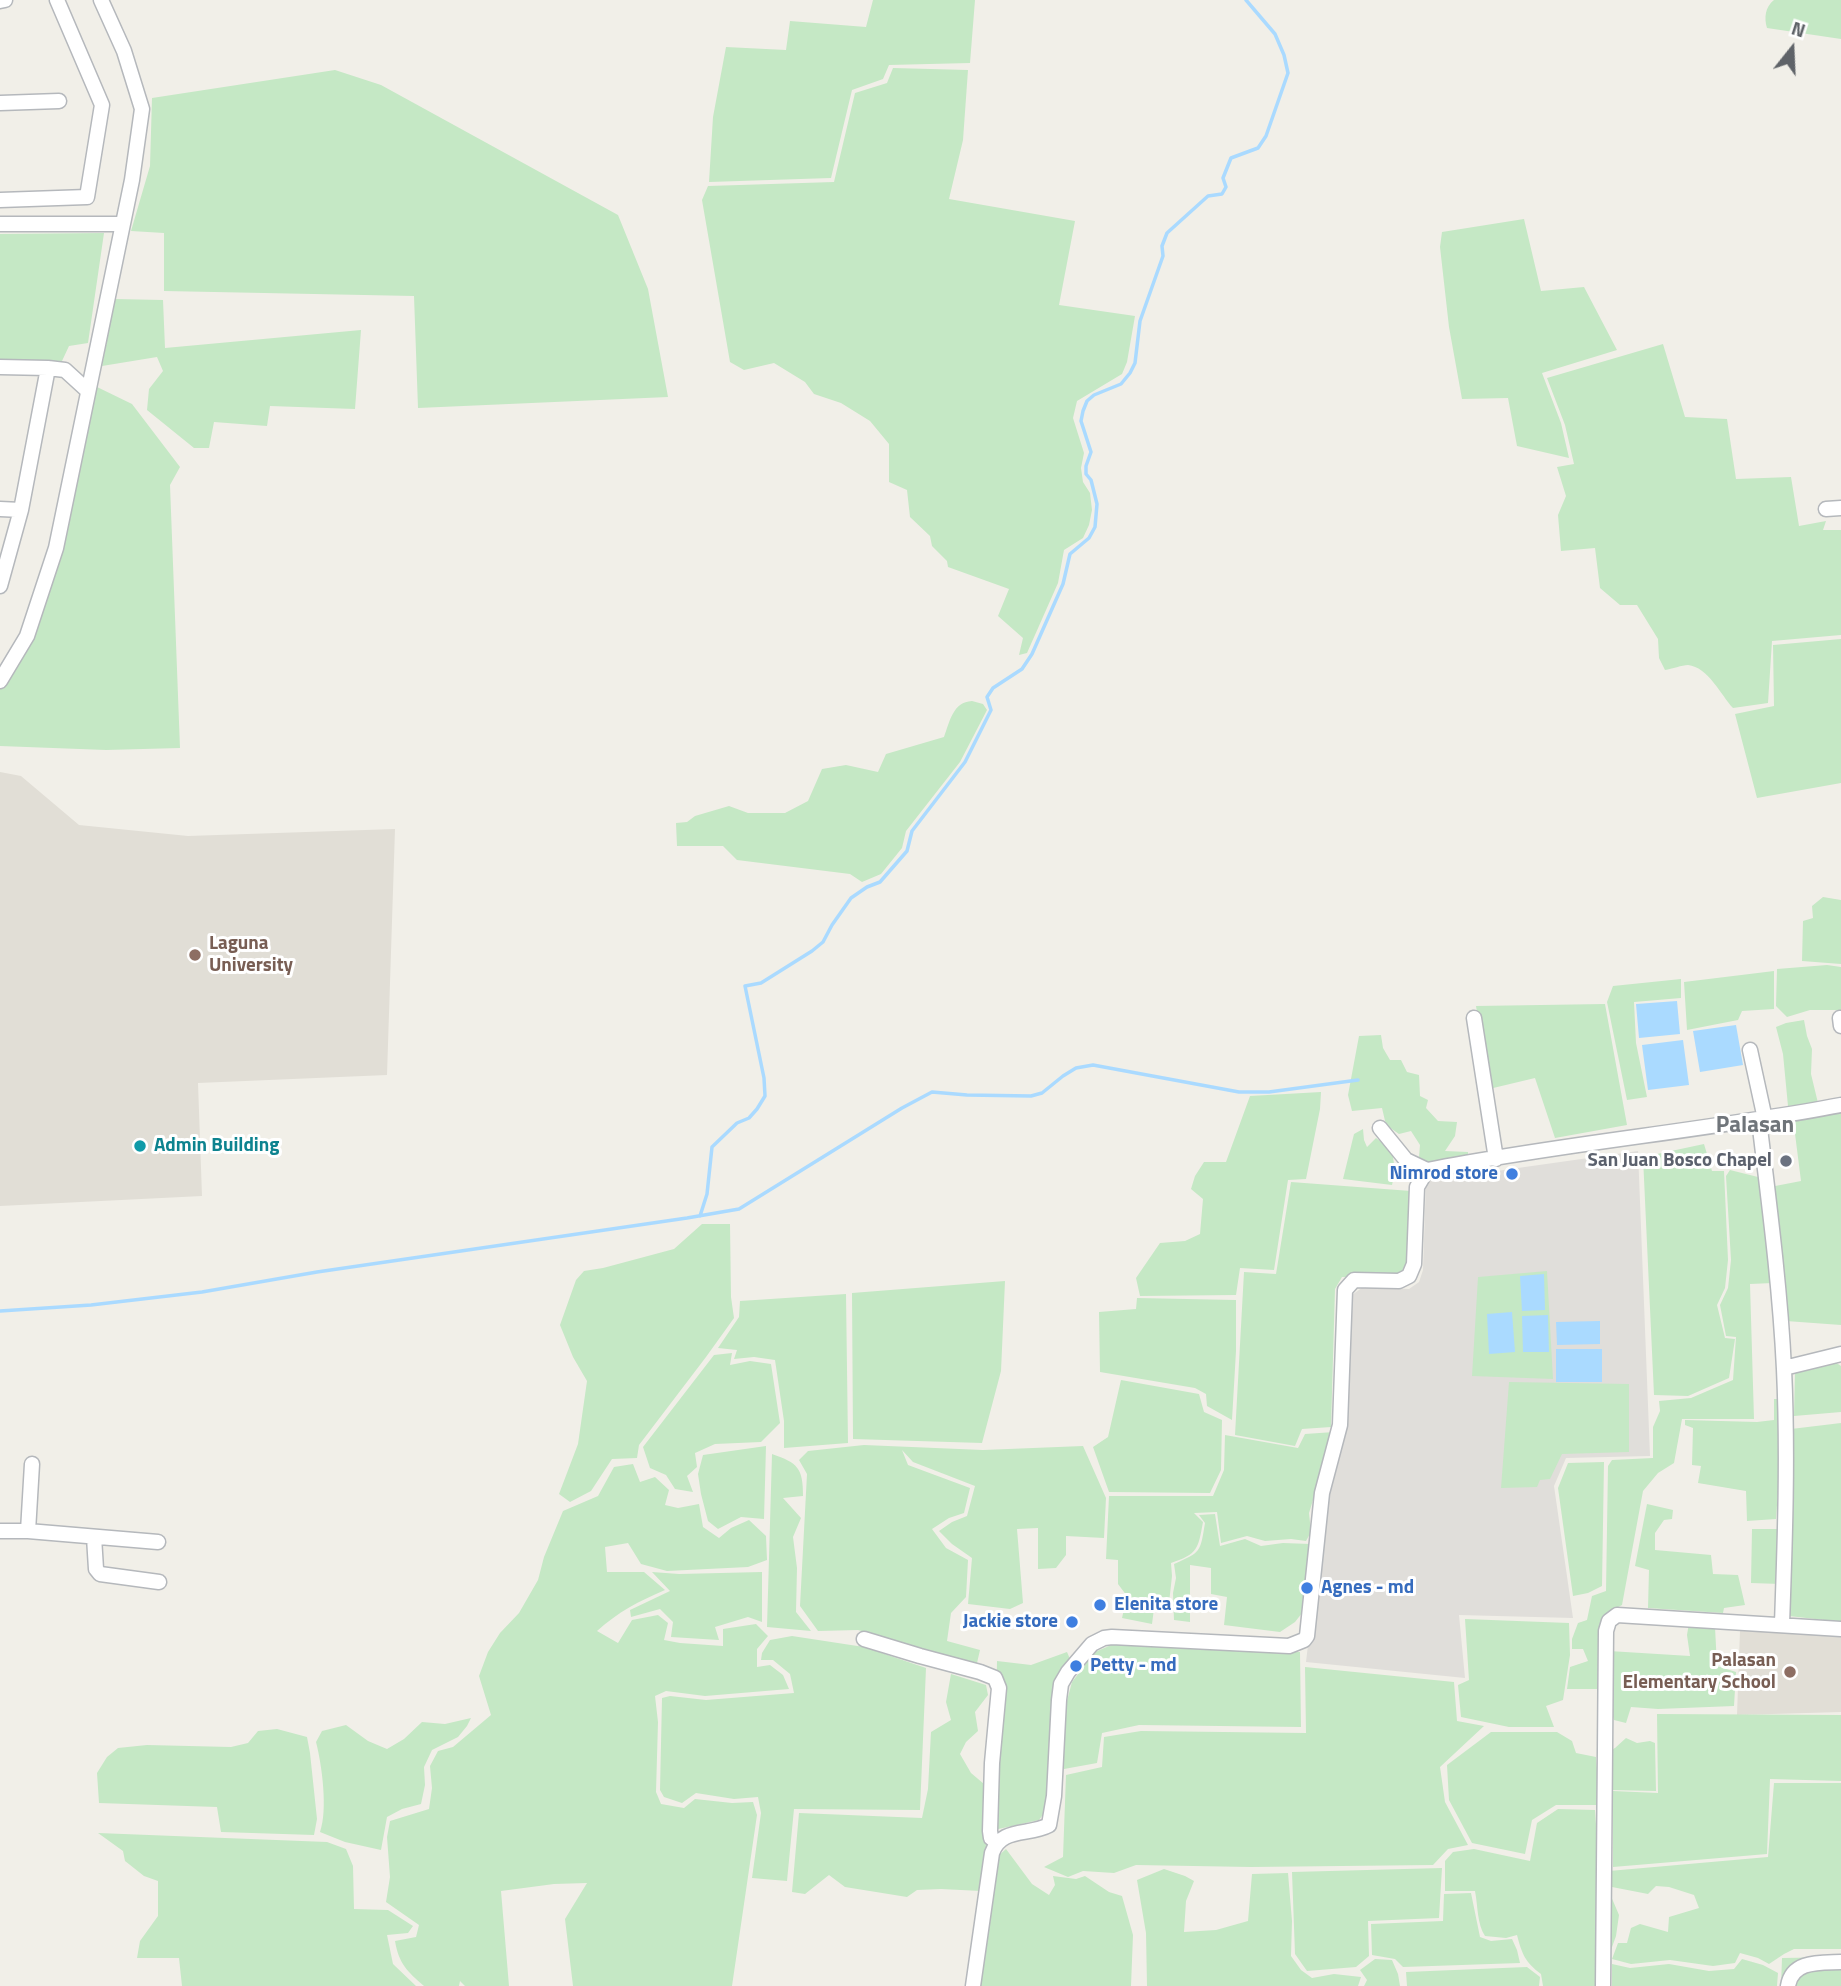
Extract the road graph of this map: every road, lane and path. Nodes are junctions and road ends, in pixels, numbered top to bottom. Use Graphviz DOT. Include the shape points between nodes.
graph roads {
  1 [pos="5,0"];
  2 [pos="57,0"];
  3 [pos="101,0"];
  4 [pos="0,1"];
  5 [pos="59,101"];
  6 [pos="0,103"];
  7 [pos="0,200"];
  8 [pos="0,224"];
  9 [pos="122,224"];
  10 [pos="0,368"];
  11 [pos="48,368"];
  12 [pos="88,391"];
  13 [pos="0,509"];
  14 [pos="21,510"];
  15 [pos="0,586"];
  16 [pos="0,681"];
  17 [pos="1474,1018"];
  18 [pos="1840,1018"];
  19 [pos="1841,1026"];
  20 [pos="1750,1051"];
  21 [pos="1841,1105"];
  22 [pos="1762,1120"];
  23 [pos="1380,1128"];
  24 [pos="1496,1158"];
  25 [pos="1427,1170"];
  26 [pos="1841,1354"];
  27 [pos="1784,1368"];
  28 [pos="32,1464"];
  29 [pos="0,1531"];
  30 [pos="27,1531"];
  31 [pos="94,1537"];
  32 [pos="158,1542"];
  33 [pos="159,1582"];
  34 [pos="1782,1624"];
  35 [pos="1841,1629"];
  36 [pos="864,1639"];
  37 [pos="998,1842"];
  38 [pos="1841,1962"];
  39 [pos="973,1986"];
  40 [pos="1603,1986"];
  41 [pos="1788,1986"];
  1 -- 4 [label="street"];
  2 -- 7 [label="street" via="102,105 87,197"];
  3 -- 9 [label="street" via="124,51 142,109"];
  5 -- 6 [label="street"];
  8 -- 9 [label="street"];
  9 -- 12 [label="street"];
  10 -- 11 [label="street"];
  11 -- 12 [label="street" via="65,370"];
  11 -- 14 [label="street"];
  12 -- 16 [label="street" via="56,548 27,636"];
  13 -- 14 [label="street"];
  14 -- 15 [label="street"];
  17 -- 24 [label="street"];
  18 -- 19 [label="street"];
  20 -- 22 [label="street"];
  21 -- 22 [label="street"];
  22 -- 24 [label="street"];
  22 -- 27 [label="street"];
  23 -- 25 [label="street" via="1406,1160"];
  24 -- 25 [label="street"];
  25 -- 37 [label="street" via="1417,1187 1414,1264 1409,1276 1399,1282 1354,1280 1345,1290 1340,1425 1320,1500 1307,1636 1289,1646 1112,1637 1092,1644 1061,1684 1049,1825"];
  26 -- 27 [label="street"];
  27 -- 34 [label="street"];
  28 -- 30 [label="street"];
  29 -- 30 [label="street"];
  30 -- 31 [label="street"];
  31 -- 32 [label="street"];
  31 -- 33 [label="street" via="100,1574"];
  34 -- 35 [label="street"];
  34 -- 40 [label="street" via="1617,1615 1609,1621"];
  36 -- 37 [label="street" via="997,1681 990,1831"];
  37 -- 39 [label="street" via="992,1853"];
  38 -- 41 [label="street" via="1797,1967"];
}
